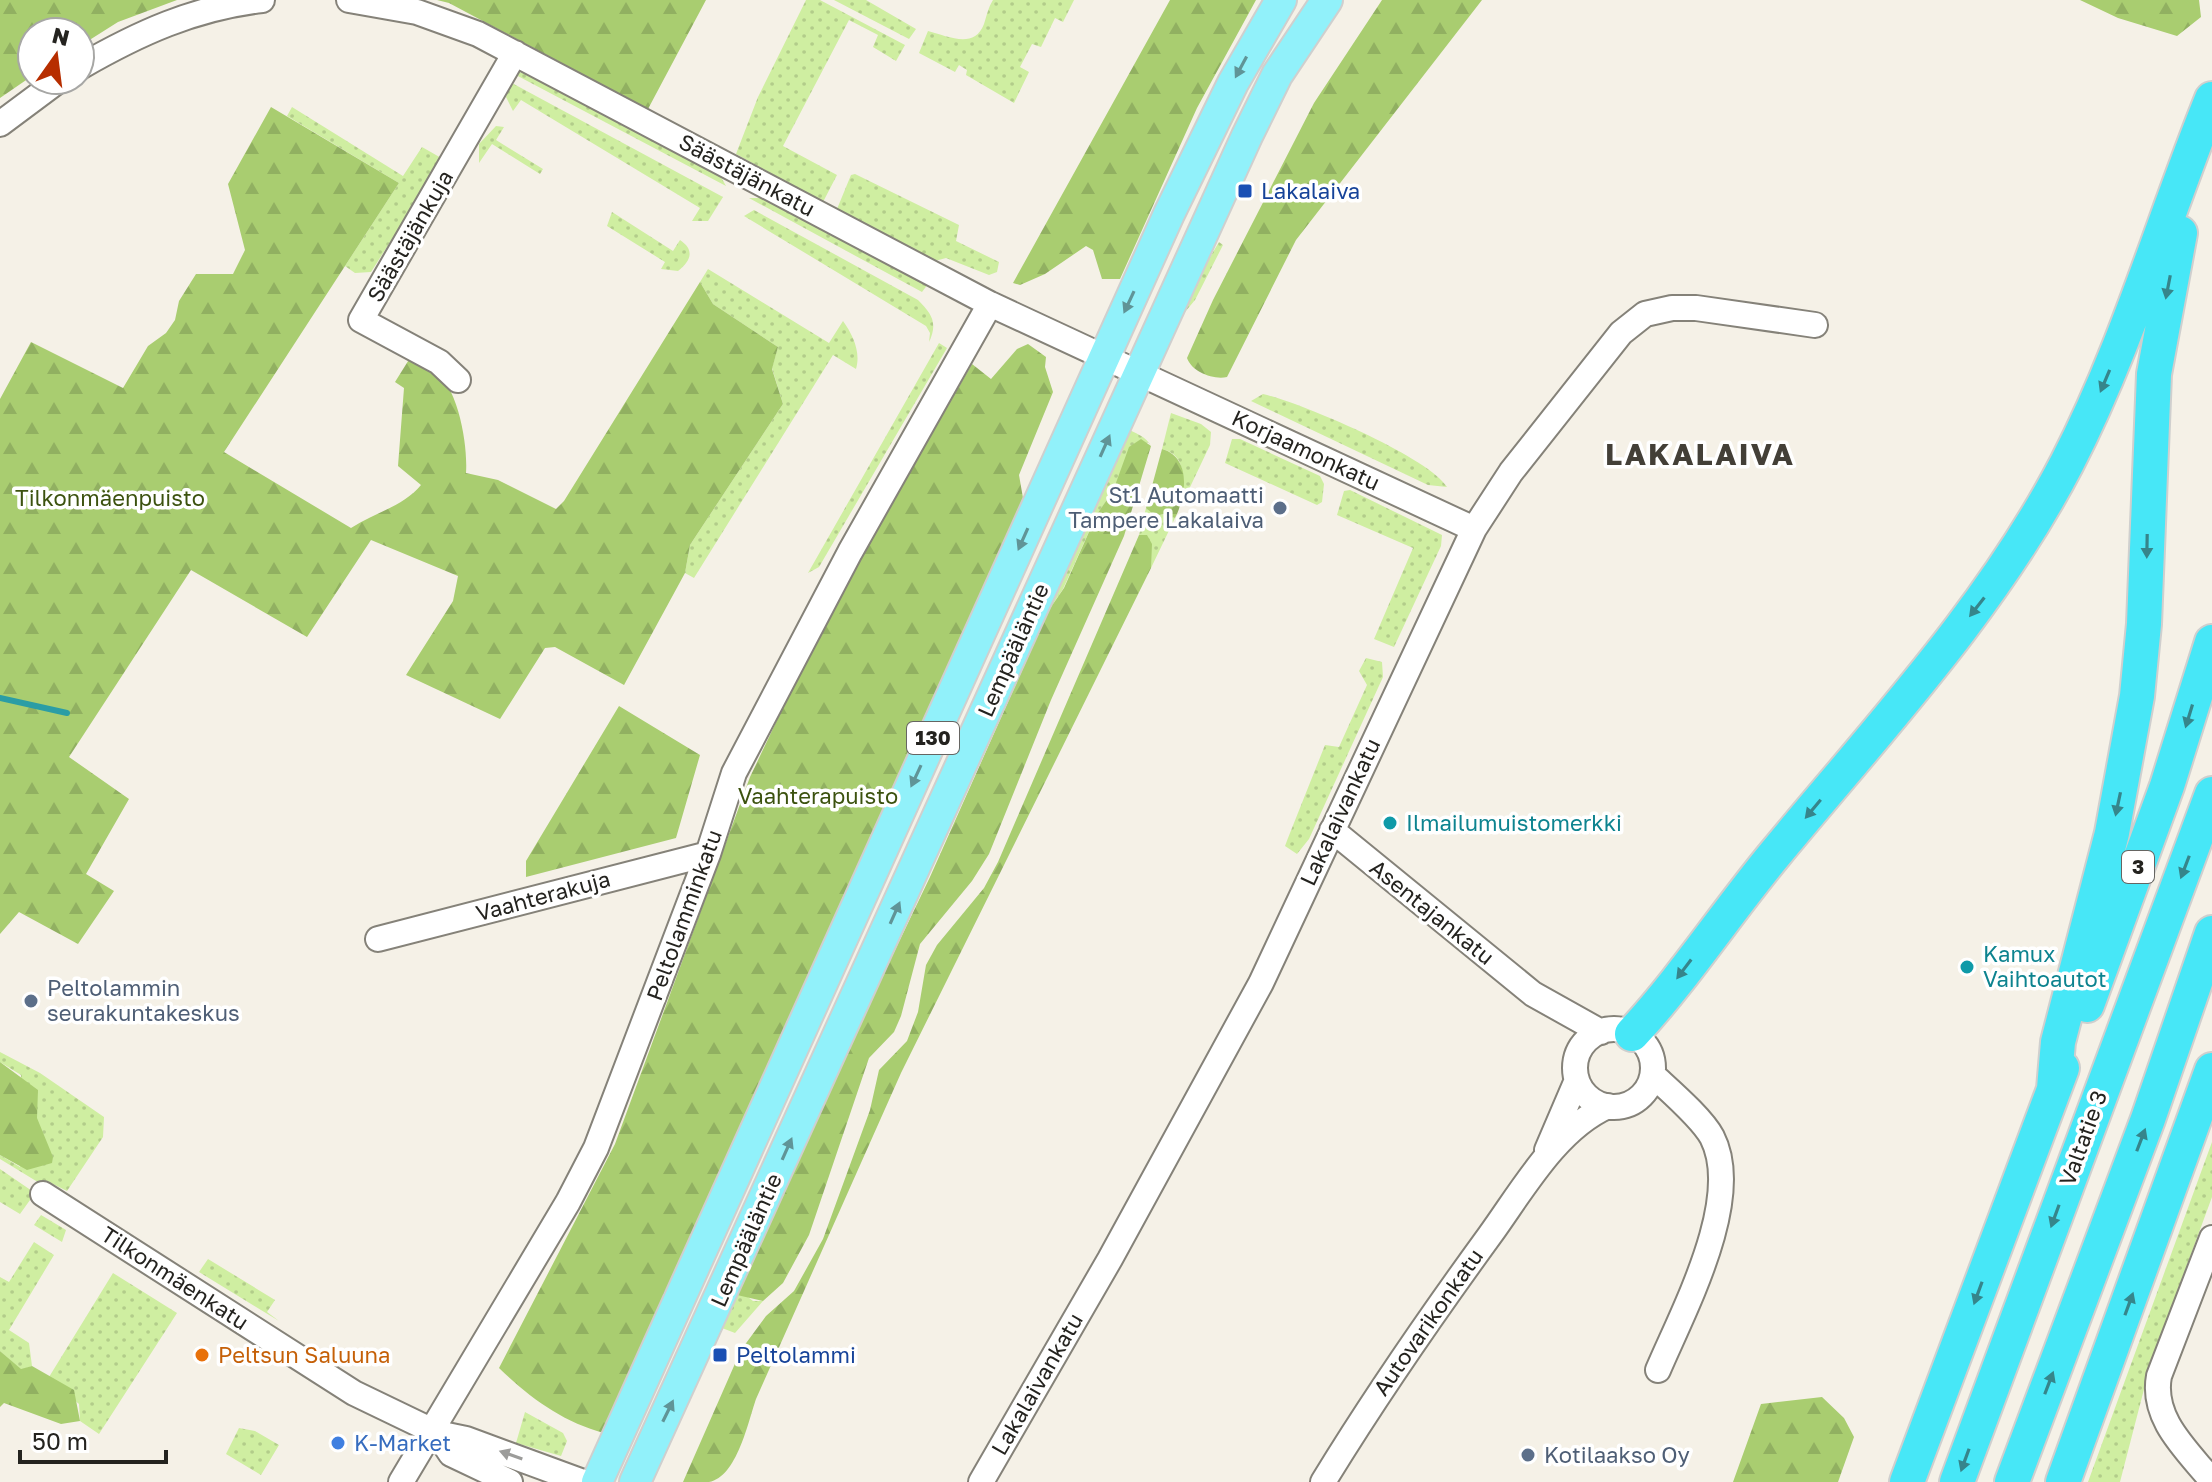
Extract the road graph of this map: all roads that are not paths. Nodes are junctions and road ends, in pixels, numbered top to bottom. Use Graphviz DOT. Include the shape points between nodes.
graph roads {
  1 [pos="262,0"];
  2 [pos="349,0"];
  3 [pos="1281,0"];
  4 [pos="1327,0"];
  5 [pos="515,53"];
  6 [pos="96,59"];
  7 [pos="38,96"];
  8 [pos="2212,99"];
  9 [pos="0,124"];
  10 [pos="2212,132"];
  11 [pos="990,304"];
  12 [pos="1815,325"];
  13 [pos="1104,357"];
  14 [pos="1139,373"];
  15 [pos="458,380"];
  16 [pos="1474,529"];
  17 [pos="2212,642"];
  18 [pos="2212,794"];
  19 [pos="1332,830"];
  20 [pos="708,854"];
  21 [pos="2212,933"];
  22 [pos="378,939"];
  23 [pos="1533,994"];
  24 [pos="1616,1033"];
  25 [pos="1578,1054"];
  26 [pos="2212,1070"];
  27 [pos="1653,1075"];
  28 [pos="1577,1080"];
  29 [pos="2054,1089"];
  30 [pos="1637,1100"];
  31 [pos="1608,1106"];
  32 [pos="1702,1126"];
  33 [pos="1539,1167"];
  34 [pos="43,1194"];
  35 [pos="2212,1238"];
  36 [pos="1658,1370"];
  37 [pos="435,1432"];
  38 [pos="2212,1481"];
  39 [pos="401,1482"];
  40 [pos="510,1482"];
  41 [pos="583,1482"];
  42 [pos="597,1482"];
  43 [pos="635,1482"];
  44 [pos="981,1482"];
  45 [pos="1323,1482"];
  46 [pos="1907,1482"];
  47 [pos="1957,1482"];
  48 [pos="2012,1482"];
  49 [pos="2063,1482"];
  1 -- 6 [label="street" via="220,5 169,21"];
  2 -- 5 [label="street, Säästäjänkatu" via="444,20"];
  3 -- 13 [label="main road, Lempääläntie / 130, one-way" via="1209,129"];
  4 -- 14 [label="main road, Lempääläntie / 130" via="1266,97"];
  5 -- 11 [label="street, Säästäjänkatu"];
  5 -- 15 [label="street, Säästäjänkuja" via="361,320 439,362"];
  7 -- 9 [label="street"];
  8 -- 24 [label="highway, one-way" via="2130,322 2066,464 2026,535 1927,671 1731,907"];
  10 -- 29 [label="highway, one-way" via="2175,251 2154,374 2144,624 2127,762 2058,1042"];
  11 -- 13 [label="street, Säästäjänkatu"];
  11 -- 20 [label="street, Peltolamminkatu" via="850,552 734,773"];
  12 -- 16 [label="street, Lakalaivankatu" via="1696,308 1645,314 1621,333 1511,472"];
  13 -- 14 [label="street, Säästäjänkatu"];
  13 -- 42 [label="main road, Lempääläntie / 130, one-way"];
  14 -- 16 [label="street, Korjaamonkatu"];
  43 -- 14 [label="main road, Lempääläntie / 130, one-way"];
  16 -- 19 [label="street, Lakalaivankatu"];
  17 -- 29 [label="highway, 3, one-way" via="2167,786"];
  18 -- 47 [label="highway, Valtatie 3, one-way"];
  19 -- 23 [label="street, Asentajankatu"];
  19 -- 44 [label="street, Lakalaivankatu" via="1261,983"];
  20 -- 22 [label="street, Vaahterakuja"];
  20 -- 37 [label="street, Peltolamminkatu" via="596,1148"];
  48 -- 21 [label="highway, one-way"];
  23 -- 24 [label="street, Asentajankatu"];
  23 -- 25 [label="street, Asentajankatu"];
  24 -- 25 [label="street" via="1590,1037"];
  24 -- 27 [label="street" via="1649,1051"];
  25 -- 28 [label="street"];
  49 -- 26 [label="highway, one-way"];
  27 -- 30 [label="street"];
  27 -- 32 [label="street"];
  28 -- 31 [label="street" via="1586,1094"];
  28 -- 33 [label="street, Autovarikonkatu"];
  29 -- 46 [label="highway, 3, one-way"];
  30 -- 31 [label="street"];
  30 -- 32 [label="street"];
  31 -- 33 [label="street, Autovarikonkatu" via="1586,1118"];
  32 -- 36 [label="street" via="1711,1135 1719,1163 1716,1221 1706,1258"];
  33 -- 45 [label="street, Autovarikonkatu" via="1387,1379"];
  34 -- 37 [label="street, Tilkonmäenkatu" via="354,1393"];
  35 -- 38 [label="street" via="2157,1393 2169,1426"];
  37 -- 39 [label="street, Peltolamminkatu"];
  37 -- 40 [label="street, Tilkonmäenkatu" via="451,1454"];
  41 -- 37 [label="street, Tilkonmäenkatu, one-way"];
}
